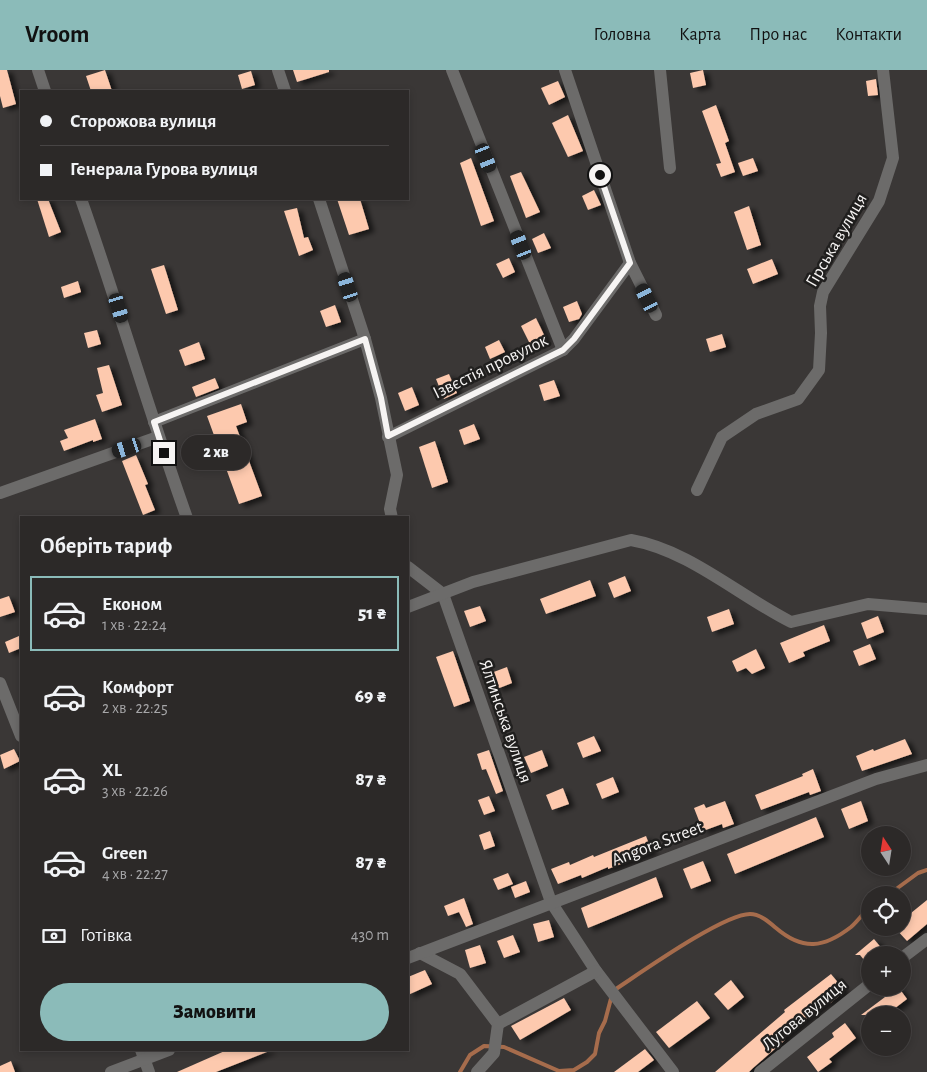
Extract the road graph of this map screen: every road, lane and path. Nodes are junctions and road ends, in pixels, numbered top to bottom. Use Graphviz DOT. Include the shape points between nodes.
graph roads {
  1 [pos="38,70"];
  2 [pos="278,70"];
  3 [pos="452,70"];
  4 [pos="565,70"];
  5 [pos="660,70"];
  6 [pos="883,70"];
  7 [pos="45,90"];
  8 [pos="284,90"];
  9 [pos="670,168"];
  10 [pos="81,200"];
  11 [pos="319,200"];
  12 [pos="630,263"];
  13 [pos="656,315"];
  14 [pos="365,339"];
  15 [pos="563,350"];
  16 [pos="154,422"];
  17 [pos="388,436"];
  18 [pos="158,437"];
  19 [pos="697,490"];
  20 [pos="0,493"];
  21 [pos="186,516"];
  22 [pos="392,516"];
  23 [pos="409,568"];
  24 [pos="442,594"];
  25 [pos="409,607"];
  26 [pos="927,609"];
  27 [pos="0,682"];
  28 [pos="20,733"];
  29 [pos="925,764"];
  30 [pos="551,902"];
  31 [pos="927,939"];
  32 [pos="911,951"];
  33 [pos="414,956"];
  34 [pos="596,971"];
  35 [pos="861,991"];
  36 [pos="497,1029"];
  37 [pos="164,1051"];
  38 [pos="143,1055"];
  39 [pos="111,1072"];
  40 [pos="149,1072"];
  41 [pos="477,1072"];
  42 [pos="672,1072"];
  43 [pos="760,1072"];
  1 -- 7 [label="street"];
  2 -- 8 [label="street"];
  3 -- 15 [label="street"];
  4 -- 12 [label="street"];
  5 -- 9 [label="street"];
  6 -- 19 [label="street, Гірська вулиця" via="893,158 879,201 823,292 819,370 798,399 756,414 722,437"];
  10 -- 16 [label="street"];
  11 -- 14 [label="street"];
  12 -- 13 [label="street"];
  12 -- 15 [label="street, Ізвєстія провулок"];
  14 -- 16 [label="street"];
  14 -- 17 [label="street"];
  15 -- 17 [label="street, Ізвєстія провулок"];
  16 -- 18 [label="street"];
  17 -- 22 [label="street" via="397,475"];
  18 -- 20 [label="street"];
  18 -- 21 [label="street"];
  23 -- 24 [label="street"];
  24 -- 25 [label="street"];
  24 -- 26 [label="street" via="473,582 631,540 650,544 730,583 769,611 791,622 868,604"];
  24 -- 30 [label="street, Ялтинська вулиця"];
  27 -- 28 [label="street"];
  29 -- 30 [label="street, Angora Street" via="876,779"];
  30 -- 33 [label="street, Angora Street"];
  30 -- 34 [label="street, Ялтинська вулиця"];
  31 -- 32 [label="street"];
  33 -- 36 [label="street" via="460,974"];
  34 -- 36 [label="street"];
  34 -- 42 [label="street, Ялтинська вулиця"];
  35 -- 43 [label="street, Лугова вулиця"];
  36 -- 41 [label="street" via="494,1052"];
  37 -- 38 [label="street"];
  38 -- 39 [label="street"];
  38 -- 40 [label="street"];
}
